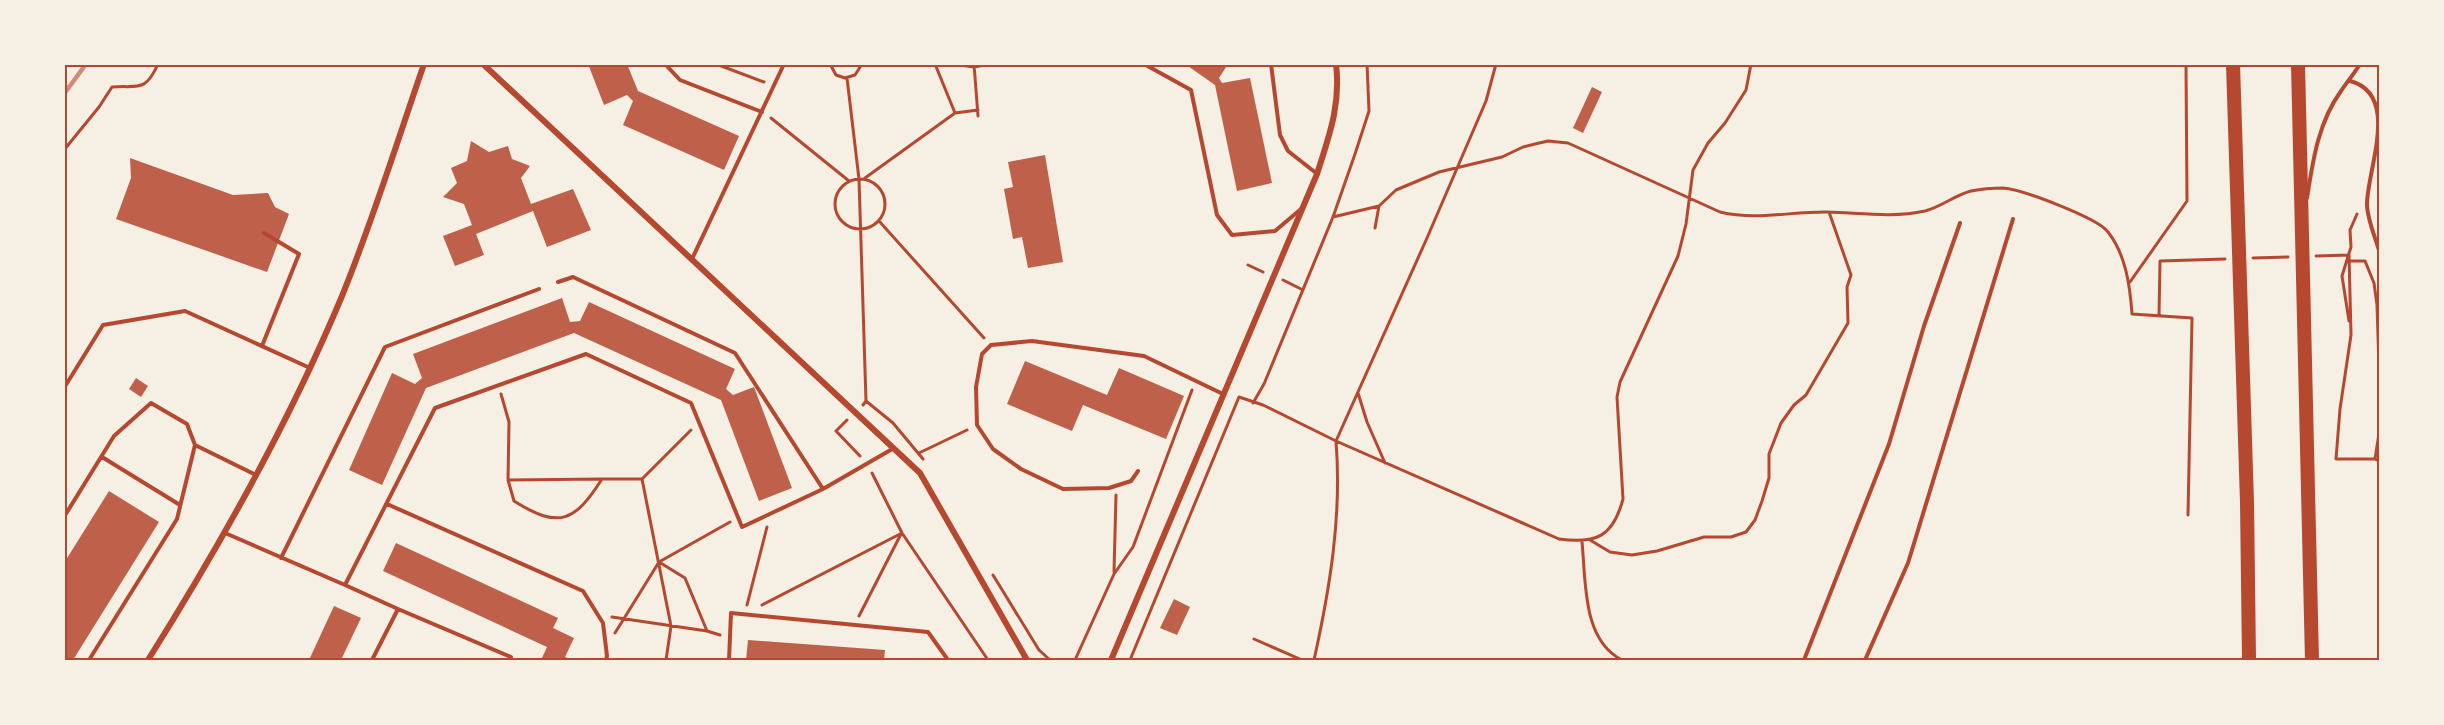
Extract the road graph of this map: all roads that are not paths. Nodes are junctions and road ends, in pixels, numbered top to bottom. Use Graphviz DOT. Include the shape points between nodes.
graph roads {
  1 [pos="424,64"];
  2 [pos="483,64"];
  3 [pos="665,64"];
  4 [pos="784,64"];
  5 [pos="1144,64"];
  6 [pos="1271,64"];
  7 [pos="1336,64"];
  8 [pos="2233,64"];
  9 [pos="2298,64"];
  10 [pos="2360,64"];
  11 [pos="2350,81"];
  12 [pos="762,112"];
  13 [pos="1317,174"];
  14 [pos="1304,207"];
  15 [pos="2013,219"];
  16 [pos="1960,223"];
  17 [pos="2302,231"];
  18 [pos="264,233"];
  19 [pos="2379,254"];
  20 [pos="692,259"];
  21 [pos="558,282"];
  22 [pos="539,289"];
  23 [pos="262,346"];
  24 [pos="310,368"];
  25 [pos="64,388"];
  26 [pos="1223,394"];
  27 [pos="195,445"];
  28 [pos="894,448"];
  29 [pos="102,456"];
  30 [pos="1138,471"];
  31 [pos="256,475"];
  32 [pos="2379,483"];
  33 [pos="823,489"];
  34 [pos="387,504"];
  35 [pos="180,505"];
  36 [pos="64,517"];
  37 [pos="224,533"];
  38 [pos="281,558"];
  39 [pos="345,585"];
  40 [pos="398,609"];
  41 [pos="2379,651"];
  42 [pos="89,660"];
  43 [pos="148,660"];
  44 [pos="372,660"];
  45 [pos="509,660"];
  46 [pos="606,660"];
  47 [pos="729,660"];
  48 [pos="948,660"];
  49 [pos="1027,660"];
  50 [pos="1111,660"];
  51 [pos="1804,660"];
  52 [pos="1866,660"];
  53 [pos="2249,660"];
  54 [pos="2312,660"];
  1 -- 24 [label="street" via="381,195"];
  2 -- 20 [label="street"];
  3 -- 12 [label="lane" via="680,80"];
  4 -- 12 [label="lane"];
  5 -- 14 [label="lane" via="1191,90 1217,215 1232,235 1275,231"];
  6 -- 13 [label="lane" via="1280,135 1288,151"];
  7 -- 13 [label="street" via="1336,112"];
  8 -- 53 [label="highway"];
  9 -- 17 [label="highway"];
  10 -- 11 [label="lane"];
  11 -- 17 [label="lane" via="2341,89 2321,130"];
  11 -- 19 [label="lane" via="2369,93 2378,121 2367,204"];
  12 -- 20 [label="lane"];
  13 -- 14 [label="street"];
  14 -- 26 [label="street"];
  15 -- 52 [label="lane" via="1908,563"];
  16 -- 51 [label="lane" via="1889,444"];
  17 -- 54 [label="highway"];
  18 -- 23 [label="lane" via="299,254"];
  20 -- 28 [label="street"];
  21 -- 33 [label="lane" via="573,277 735,353"];
  22 -- 38 [label="lane" via="385,347"];
  23 -- 24 [label="lane"];
  23 -- 25 [label="lane" via="185,311 104,326"];
  24 -- 31 [label="street"];
  26 -- 30 [label="lane" via="1144,356 1032,341 991,345 982,354 976,387 977,425 993,449 1021,469 1063,489 1109,488 1131,481"];
  26 -- 50 [label="street"];
  27 -- 29 [label="lane" via="187,424 151,403 114,436"];
  27 -- 31 [label="lane"];
  27 -- 35 [label="lane"];
  28 -- 33 [label="lane"];
  28 -- 49 [label="street" via="920,472"];
  29 -- 35 [label="lane"];
  29 -- 36 [label="lane"];
  31 -- 37 [label="street"];
  32 -- 41 [label="lane"];
  33 -- 34 [label="lane" via="742,527 691,404 586,354 435,408"];
  34 -- 39 [label="lane"];
  34 -- 46 [label="lane" via="583,591 603,622"];
  35 -- 42 [label="lane" via="177,519"];
  37 -- 38 [label="lane"];
  37 -- 43 [label="street"];
  38 -- 39 [label="lane"];
  39 -- 40 [label="lane"];
  40 -- 44 [label="lane"];
  40 -- 45 [label="lane" via="511,657"];
  47 -- 48 [label="lane" via="731,613 928,632"];
}
